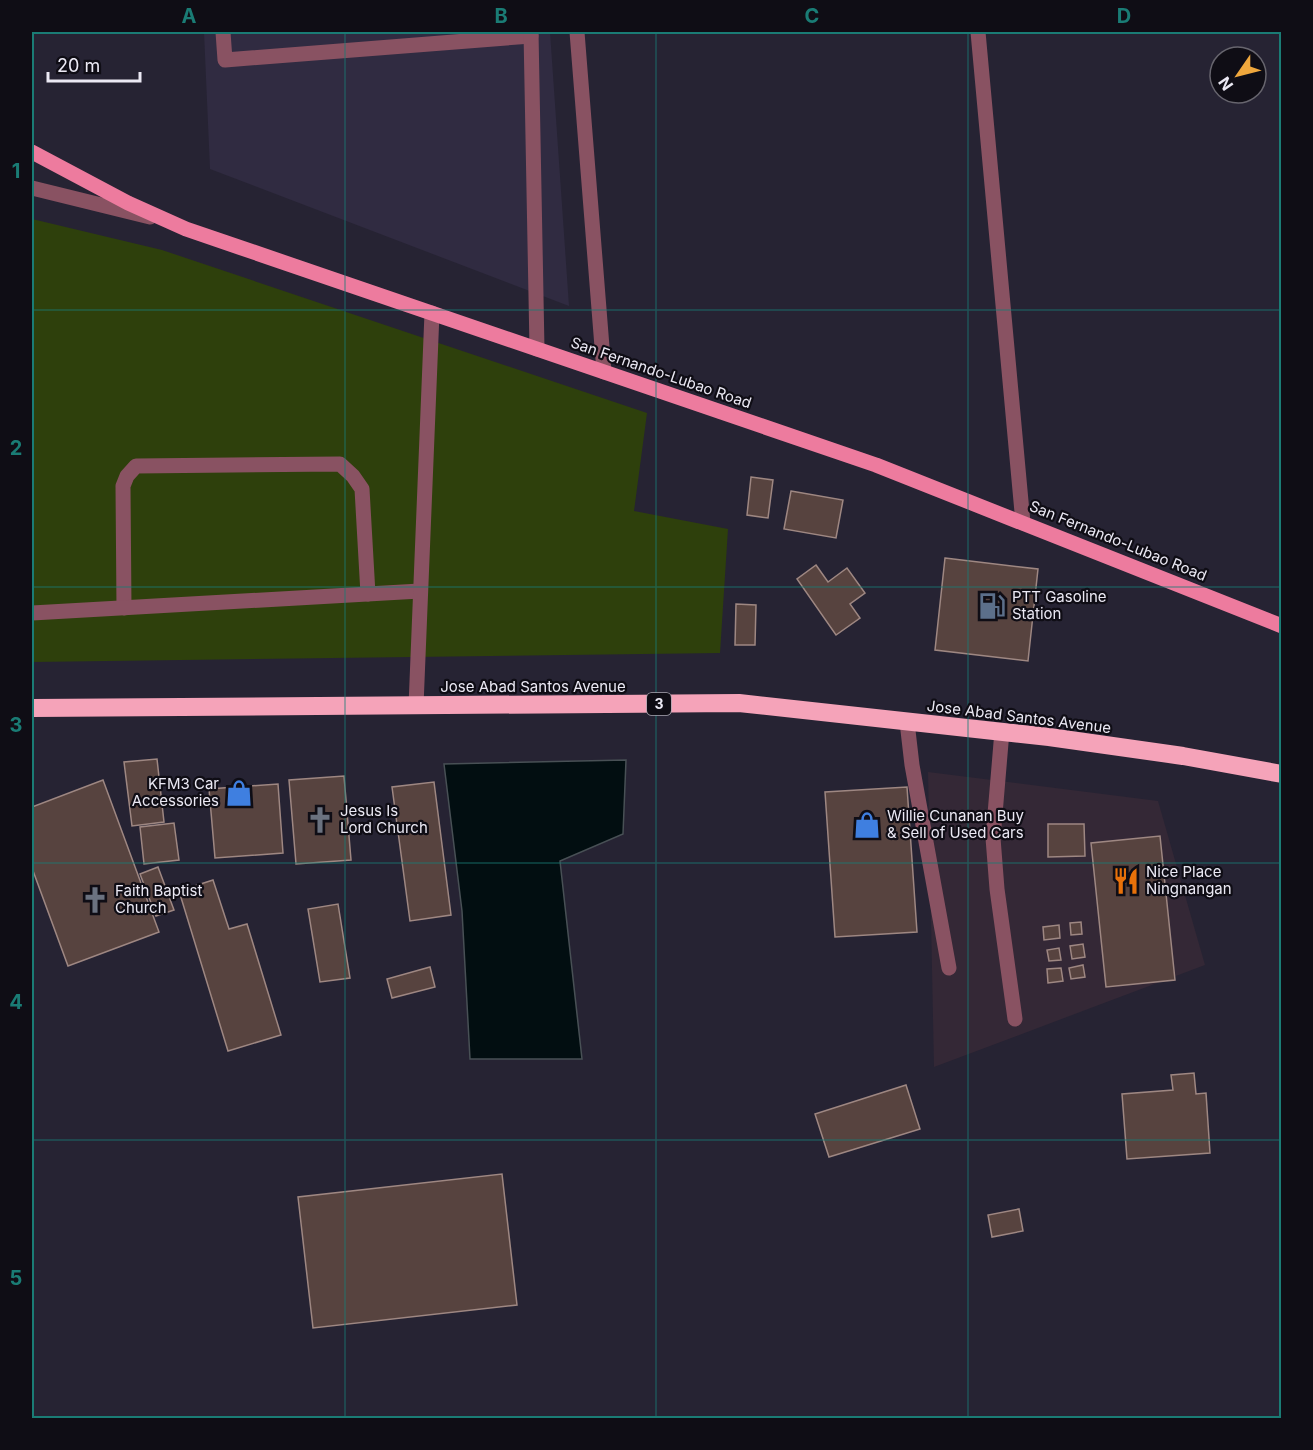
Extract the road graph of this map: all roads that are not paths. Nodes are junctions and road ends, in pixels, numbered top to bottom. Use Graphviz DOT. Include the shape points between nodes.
graph roads {
  1 [pos="223,32"];
  2 [pos="577,32"];
  3 [pos="978,32"];
  4 [pos="531,34"];
  5 [pos="32,152"];
  6 [pos="32,188"];
  7 [pos="167,221"];
  8 [pos="432,313"];
  9 [pos="537,349"];
  10 [pos="604,372"];
  11 [pos="1023,524"];
  12 [pos="420,591"];
  13 [pos="368,594"];
  14 [pos="124,608"];
  15 [pos="32,613"];
  16 [pos="1281,626"];
  17 [pos="416,706"];
  18 [pos="32,708"];
  19 [pos="907,722"];
  20 [pos="1002,731"];
  21 [pos="1281,774"];
  22 [pos="948,968"];
  23 [pos="1015,1019"];
  1 -- 4 [label="street" via="225,60"];
  2 -- 10 [label="street"];
  3 -- 11 [label="street"];
  4 -- 9 [label="street"];
  5 -- 7 [label="main road, San Fernando-Lubao Road"];
  6 -- 7 [label="street"];
  7 -- 8 [label="main road, San Fernando-Lubao Road"];
  8 -- 9 [label="main road, San Fernando-Lubao Road"];
  8 -- 12 [label="street"];
  9 -- 10 [label="main road, San Fernando-Lubao Road"];
  10 -- 11 [label="main road, San Fernando-Lubao Road" via="876,465"];
  11 -- 16 [label="main road, San Fernando-Lubao Road"];
  12 -- 13 [label="street"];
  12 -- 17 [label="street"];
  13 -- 14 [label="street"];
  13 -- 14 [label="street" via="363,489 340,465 135,466 123,486"];
  14 -- 15 [label="street"];
  17 -- 18 [label="highway, Jose Abad Santos Avenue / 3"];
  17 -- 19 [label="highway, Jose Abad Santos Avenue / 3" via="739,703"];
  19 -- 20 [label="highway, Jose Abad Santos Avenue / 3"];
  19 -- 22 [label="street"];
  20 -- 21 [label="highway, Jose Abad Santos Avenue / 3"];
  20 -- 23 [label="street" via="993,838"];
}
